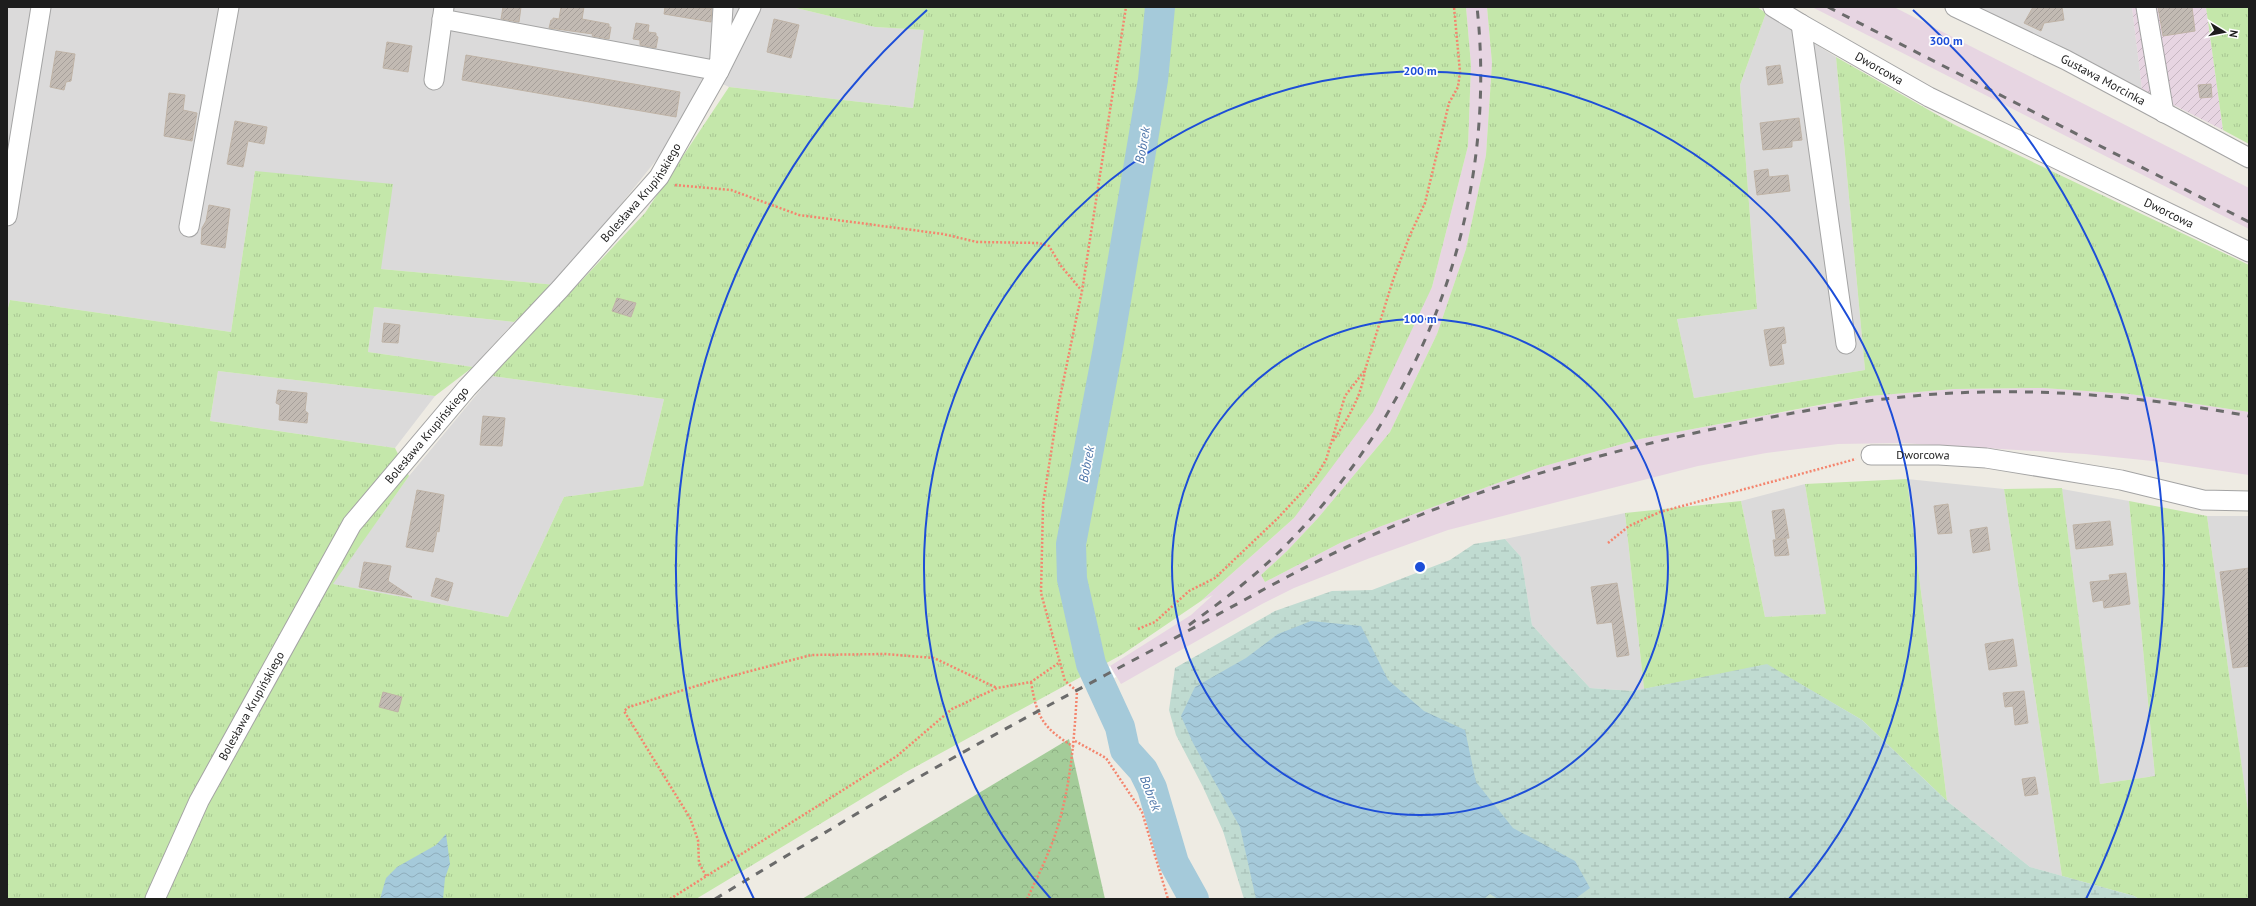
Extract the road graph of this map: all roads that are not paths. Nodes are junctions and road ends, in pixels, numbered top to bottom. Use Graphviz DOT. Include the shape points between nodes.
graph roads {
  1 [pos="41,7"];
  2 [pos="229,7"];
  3 [pos="723,7"];
  4 [pos="751,7"];
  5 [pos="1773,7"];
  6 [pos="1955,7"];
  7 [pos="2146,7"];
  8 [pos="443,13"];
  9 [pos="1801,24"];
  10 [pos="719,71"];
  11 [pos="434,80"];
  12 [pos="2164,113"];
  13 [pos="2249,158"];
  14 [pos="7,216"];
  15 [pos="189,227"];
  16 [pos="2249,252"];
  17 [pos="1846,344"];
  18 [pos="1871,455"];
  19 [pos="2249,501"];
  20 [pos="155,899"];
  1 -- 14 [label="street"];
  2 -- 15 [label="street"];
  3 -- 10 [label="street"];
  4 -- 10 [label="street, Bolesława Krupińskiego"];
  5 -- 9 [label="street, Dworcowa"];
  6 -- 12 [label="street, Gustawa Morcinka" via="2066,60"];
  7 -- 12 [label="street"];
  8 -- 10 [label="street"];
  8 -- 11 [label="street"];
  9 -- 16 [label="street, Dworcowa" via="1956,110"];
  9 -- 17 [label="street"];
  10 -- 20 [label="street, Bolesława Krupińskiego" via="659,177 560,289 467,388 352,524 199,801"];
  12 -- 13 [label="street, Gustawa Morcinka"];
  18 -- 19 [label="street, Dworcowa" via="1986,458 2121,480 2203,500"];
}
